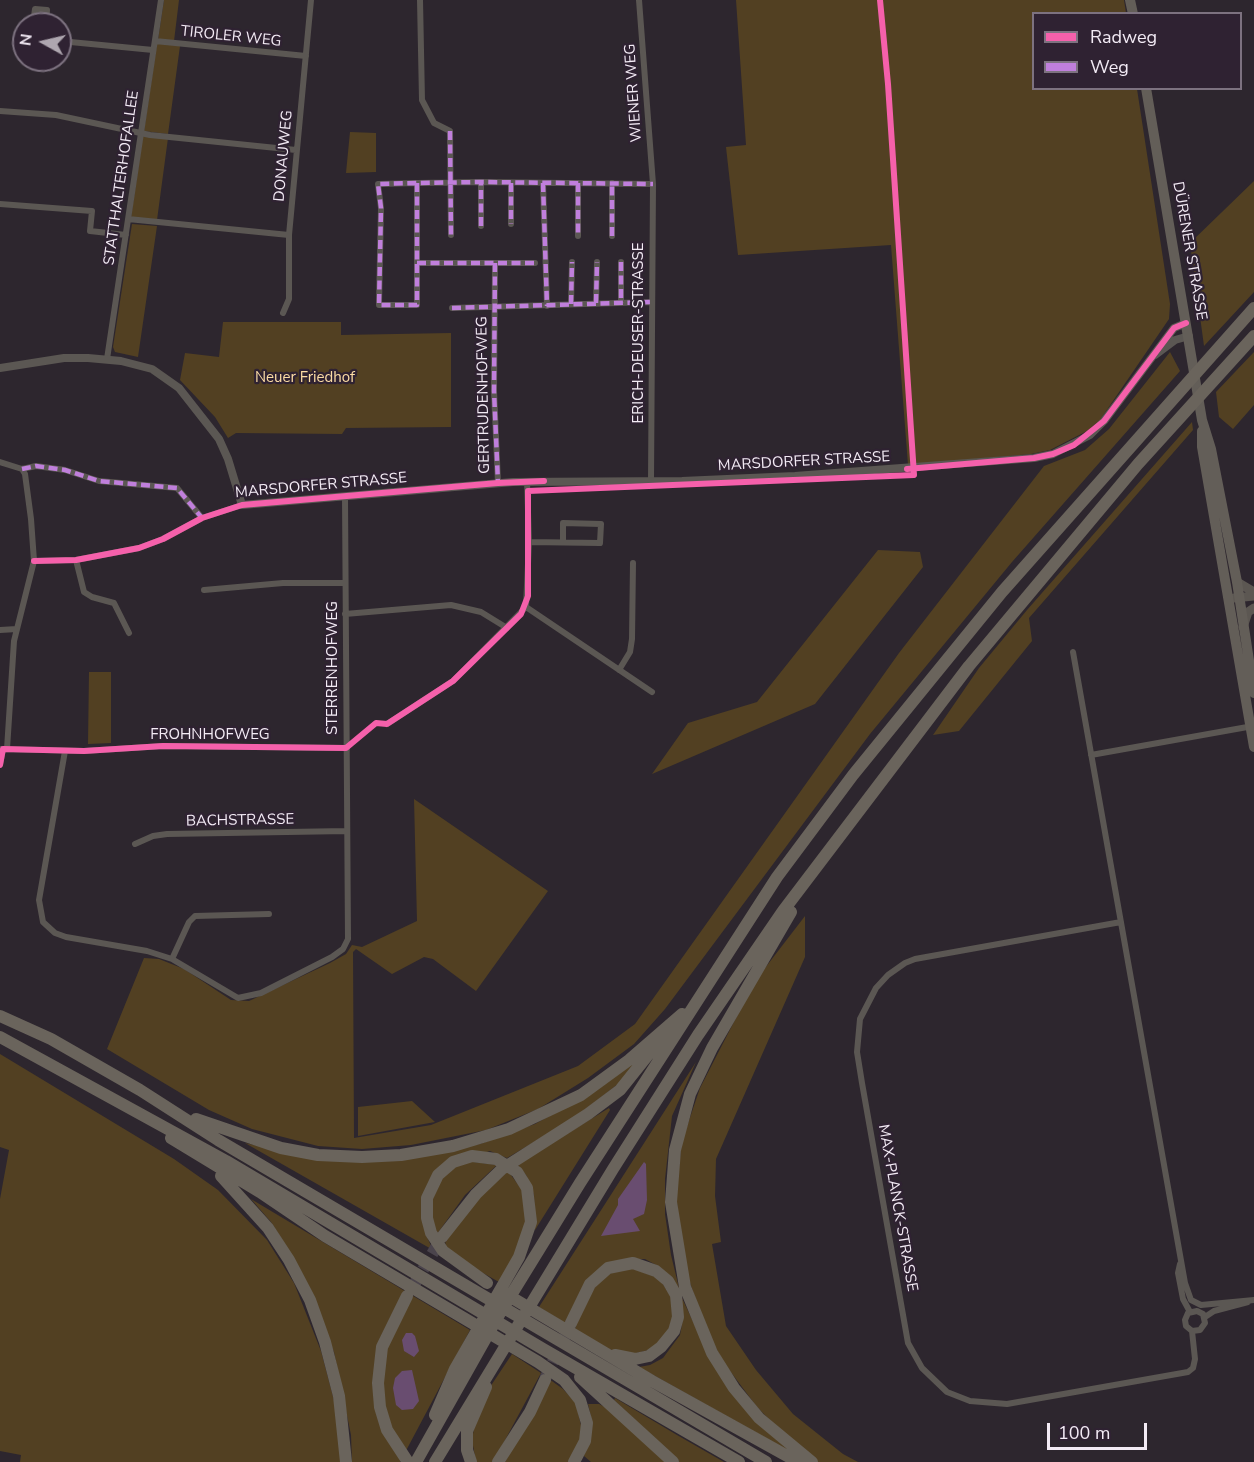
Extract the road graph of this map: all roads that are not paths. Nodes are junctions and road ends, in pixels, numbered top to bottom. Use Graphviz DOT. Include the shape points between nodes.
graph roads {
  1 [pos="160,0"];
  2 [pos="311,0"];
  3 [pos="420,0"];
  4 [pos="639,0"];
  5 [pos="35,12"];
  6 [pos="47,12"];
  7 [pos="155,41"];
  8 [pos="72,42"];
  9 [pos="153,50"];
  10 [pos="306,56"];
  11 [pos="1146,90"];
  12 [pos="0,111"];
  13 [pos="141,133"];
  14 [pos="296,150"];
  15 [pos="482,182"];
  16 [pos="417,183"];
  17 [pos="451,183"];
  18 [pos="511,183"];
  19 [pos="543,183"];
  20 [pos="578,183"];
  21 [pos="612,183"];
  22 [pos="653,184"];
  23 [pos="0,204"];
  24 [pos="128,219"];
  25 [pos="511,224"];
  26 [pos="482,226"];
  27 [pos="126,235"];
  28 [pos="289,235"];
  29 [pos="451,235"];
  30 [pos="578,236"];
  31 [pos="612,236"];
  32 [pos="572,262"];
  33 [pos="597,262"];
  34 [pos="621,262"];
  35 [pos="417,263"];
  36 [pos="495,263"];
  37 [pos="535,263"];
  38 [pos="651,302"];
  39 [pos="596,303"];
  40 [pos="621,303"];
  41 [pos="571,304"];
  42 [pos="547,306"];
  43 [pos="494,307"];
  44 [pos="452,308"];
  45 [pos="1254,308"];
  46 [pos="283,313"];
  47 [pos="1186,323"];
  48 [pos="1188,336"];
  49 [pos="1254,336"];
  50 [pos="1153,357"];
  51 [pos="107,359"];
  52 [pos="0,368"];
  53 [pos="1202,420"];
  54 [pos="0,462"];
  55 [pos="22,469"];
  56 [pos="527,481"];
  57 [pos="651,481"];
  58 [pos="498,483"];
  59 [pos="345,498"];
  60 [pos="242,505"];
  61 [pos="202,518"];
  62 [pos="529,542"];
  63 [pos="563,542"];
  64 [pos="76,560"];
  65 [pos="34,561"];
  66 [pos="633,563"];
  67 [pos="1237,582"];
  68 [pos="345,583"];
  69 [pos="204,590"];
  70 [pos="1254,594"];
  71 [pos="1234,603"];
  72 [pos="1254,603"];
  73 [pos="526,607"];
  74 [pos="1254,608"];
  75 [pos="345,614"];
  76 [pos="16,628"];
  77 [pos="507,628"];
  78 [pos="1243,629"];
  79 [pos="0,630"];
  80 [pos="129,633"];
  81 [pos="1073,652"];
  82 [pos="619,670"];
  83 [pos="652,692"];
  84 [pos="1254,693"];
  85 [pos="387,724"];
  86 [pos="1252,726"];
  87 [pos="346,747"];
  88 [pos="1254,747"];
  89 [pos="3,749"];
  90 [pos="65,751"];
  91 [pos="1091,755"];
  92 [pos="0,765"];
  93 [pos="347,831"];
  94 [pos="135,844"];
  95 [pos="817,867"];
  96 [pos="270,914"];
  97 [pos="1121,922"];
  98 [pos="172,960"];
  99 [pos="696,1001"];
  100 [pos="0,1016"];
  101 [pos="672,1024"];
  102 [pos="0,1037"];
  103 [pos="131,1111"];
  104 [pos="181,1114"];
  105 [pos="210,1164"];
  106 [pos="442,1237"];
  107 [pos="403,1246"];
  108 [pos="1180,1262"];
  109 [pos="490,1284"];
  110 [pos="407,1296"];
  111 [pos="1254,1300"];
  112 [pos="1191,1312"];
  113 [pos="1204,1317"];
  114 [pos="571,1323"];
  115 [pos="1192,1331"];
  116 [pos="507,1341"];
  117 [pos="543,1349"];
  118 [pos="603,1351"];
  119 [pos="545,1380"];
  120 [pos="635,1385"];
  121 [pos="753,1438"];
  122 [pos="413,1461"];
  123 [pos="346,1462"];
  124 [pos="435,1462"];
  125 [pos="471,1462"];
  126 [pos="498,1462"];
  127 [pos="574,1462"];
  128 [pos="673,1462"];
  129 [pos="739,1462"];
  130 [pos="766,1462"];
  131 [pos="798,1462"];
  132 [pos="812,1462"];
  1 -- 7 [label="street, STATTHALTERHOFALLEE"];
  2 -- 10 [label="street, DONAUWEG"];
  3 -- 17 [label="street" via="422,100 434,123 450,131"];
  4 -- 22 [label="street, WIENER WEG"];
  5 -- 6 [label="street"];
  7 -- 9 [label="street, STATTHALTERHOFALLEE"];
  7 -- 10 [label="street, TIROLER WEG"];
  8 -- 9 [label="street"];
  9 -- 13 [label="street, STATTHALTERHOFALLEE"];
  10 -- 14 [label="street, DONAUWEG"];
  11 -- 47 [label="main road, DÜRENER STRASSE"];
  12 -- 13 [label="street" via="56,115"];
  13 -- 14 [label="street"];
  13 -- 24 [label="street, STATTHALTERHOFALLEE"];
  14 -- 28 [label="street, DONAUWEG"];
  15 -- 17 [label="street"];
  15 -- 18 [label="street"];
  15 -- 26 [label="street"];
  16 -- 17 [label="street"];
  16 -- 35 [label="street"];
  16 -- 35 [label="street" via="378,183 379,305 417,305"];
  17 -- 29 [label="street"];
  18 -- 19 [label="street"];
  18 -- 25 [label="street"];
  19 -- 20 [label="street"];
  19 -- 42 [label="street"];
  20 -- 21 [label="street"];
  20 -- 30 [label="street"];
  21 -- 22 [label="street"];
  21 -- 31 [label="street"];
  22 -- 38 [label="street, ERICH-DEUSER-STRASSE"];
  23 -- 27 [label="street" via="92,211 90,231"];
  24 -- 27 [label="street, STATTHALTERHOFALLEE"];
  24 -- 28 [label="street"];
  27 -- 51 [label="street, STATTHALTERHOFALLEE"];
  28 -- 46 [label="street, DONAUWEG" via="289,299"];
  32 -- 41 [label="street"];
  33 -- 39 [label="street"];
  34 -- 40 [label="street"];
  35 -- 36 [label="street"];
  36 -- 37 [label="street"];
  36 -- 43 [label="street, GERTRUDENHOFWEG"];
  38 -- 40 [label="street, GERTRUDENHOFWEG"];
  38 -- 57 [label="street, ERICH-DEUSER-STRASSE"];
  39 -- 40 [label="street, GERTRUDENHOFWEG"];
  39 -- 41 [label="street, GERTRUDENHOFWEG"];
  41 -- 42 [label="street, GERTRUDENHOFWEG"];
  42 -- 43 [label="street, GERTRUDENHOFWEG"];
  43 -- 44 [label="street, GERTRUDENHOFWEG"];
  43 -- 58 [label="street, GERTRUDENHOFWEG"];
  45 -- 99 [label="highway" via="1015,576 853,775 777,877"];
  47 -- 48 [label="main road, DÜRENER STRASSE"];
  47 -- 50 [label="street, MARSDORFER STRASSE" via="1174,328"];
  48 -- 50 [label="street, MARSDORFER STRASSE" via="1175,340"];
  48 -- 53 [label="main road, DÜRENER STRASSE"];
  49 -- 95 [label="highway" via="1138,464 969,666"];
  50 -- 57 [label="street, MARSDORFER STRASSE" via="1104,421 1074,445 1053,454 866,472"];
  51 -- 52 [label="street" via="64,358"];
  51 -- 60 [label="street" via="152,369 185,395 224,449"];
  53 -- 67 [label="main road, DÜRENER STRASSE"];
  53 -- 71 [label="main road, DÜRENER STRASSE" via="1202,447"];
  54 -- 55 [label="street"];
  55 -- 61 [label="street" via="36,466 99,481 177,488"];
  55 -- 65 [label="street"];
  56 -- 57 [label="street, MARSDORFER STRASSE"];
  56 -- 58 [label="street, MARSDORFER STRASSE"];
  56 -- 62 [label="street"];
  58 -- 59 [label="street, MARSDORFER STRASSE"];
  59 -- 60 [label="street, MARSDORFER STRASSE"];
  59 -- 68 [label="street, STERRENHOFWEG"];
  60 -- 61 [label="street, MARSDORFER STRASSE"];
  61 -- 64 [label="street, MARSDORFER STRASSE" via="139,548"];
  62 -- 63 [label="street"];
  62 -- 73 [label="street"];
  63 -- 63 [label="street" via="563,523 601,524 600,543"];
  64 -- 65 [label="street, MARSDORFER STRASSE"];
  64 -- 80 [label="street" via="84,592 114,603"];
  65 -- 76 [label="street"];
  66 -- 82 [label="street" via="632,639 630,652"];
  67 -- 70 [label="main road"];
  67 -- 71 [label="main road, DÜRENER STRASSE"];
  68 -- 69 [label="street" via="283,583"];
  68 -- 75 [label="street, STERRENHOFWEG"];
  70 -- 71 [label="main road"];
  71 -- 72 [label="main road"];
  71 -- 78 [label="main road, DÜRENER STRASSE"];
  71 -- 86 [label="main road, DÜRENER STRASSE"];
  73 -- 77 [label="street"];
  73 -- 82 [label="street"];
  74 -- 78 [label="main road" via="1248,612"];
  75 -- 77 [label="street" via="451,605 481,612"];
  75 -- 87 [label="street, STERRENHOFWEG"];
  76 -- 79 [label="street"];
  76 -- 89 [label="street"];
  77 -- 85 [label="street" via="453,681"];
  78 -- 84 [label="main road, DÜRENER STRASSE"];
  81 -- 91 [label="street, MAX-PLANCK-STRASSE"];
  82 -- 83 [label="street"];
  86 -- 88 [label="main road, DÜRENER STRASSE"];
  86 -- 91 [label="street"];
  87 -- 90 [label="street, FROHNHOFWEG" via="163,746"];
  87 -- 93 [label="street, STERRENHOFWEG"];
  89 -- 90 [label="street, FROHNHOFWEG"];
  89 -- 92 [label="street"];
  90 -- 98 [label="street" via="39,900 43,922 66,937 147,951"];
  91 -- 97 [label="street, MAX-PLANCK-STRASSE"];
  93 -- 94 [label="street, BACHSTRASSE" via="167,834"];
  93 -- 98 [label="street, STERRENHOFWEG" via="348,939 332,957 243,998 228,994"];
  95 -- 116 [label="highway" via="698,1035"];
  95 -- 132 [label="highway" via="697,1078 680,1126 671,1187 683,1277 712,1353 759,1418"];
  96 -- 98 [label="street" via="195,916"];
  97 -- 108 [label="street, MAX-PLANCK-STRASSE"];
  97 -- 115 [label="street, MAX-PLANCK-STRASSE" via="915,958 876,988 860,1019 857,1052 908,1343 922,1368 947,1392 970,1401 1007,1404 1188,1372 1194,1363"];
  99 -- 101 [label="highway"];
  99 -- 122 [label="highway" via="512,1293"];
  100 -- 104 [label="highway" via="51,1039"];
  101 -- 104 [label="highway" via="608,1077 552,1110 509,1129 427,1152 362,1157 318,1155 281,1148"];
  101 -- 106 [label="highway" via="620,1090 502,1169 463,1208"];
  102 -- 103 [label="highway"];
  103 -- 105 [label="highway"];
  103 -- 117 [label="highway" via="226,1161"];
  104 -- 107 [label="highway" via="218,1140"];
  105 -- 123 [label="highway" via="268,1228 309,1300 326,1342 339,1396"];
  105 -- 127 [label="highway" via="564,1380 583,1405 587,1423 586,1438"];
  107 -- 109 [label="highway" via="452,1264"];
  107 -- 120 [label="highway"];
  108 -- 111 [label="street, MAX-PLANCK-STRASSE" via="1189,1295 1196,1303"];
  108 -- 112 [label="street, MAX-PLANCK-STRASSE" via="1183,1299"];
  109 -- 118 [label="highway"];
  109 -- 122 [label="highway" via="436,1243 428,1224 426,1204 431,1186 447,1166 472,1156 496,1159 516,1171 527,1188 532,1210 527,1240 455,1370"];
  110 -- 122 [label="highway" via="387,1335 378,1366 378,1397 387,1430"];
  111 -- 113 [label="street, MAX-PLANCK-STRASSE"];
  112 -- 113 [label="street" via="1198,1311"];
  112 -- 115 [label="street, MAX-PLANCK-STRASSE" via="1185,1322"];
  113 -- 115 [label="street, MAX-PLANCK-STRASSE" via="1203,1327"];
  114 -- 118 [label="highway" via="590,1284 608,1268 639,1264 661,1274 672,1287 678,1306 677,1324 668,1340 656,1352 642,1358"];
  116 -- 124 [label="highway"];
  116 -- 125 [label="highway" via="469,1425 466,1443"];
  117 -- 128 [label="highway" via="594,1387"];
  117 -- 129 [label="highway"];
  118 -- 121 [label="highway"];
  119 -- 126 [label="highway"];
  120 -- 121 [label="highway"];
  120 -- 130 [label="highway"];
  121 -- 131 [label="highway"];
}
